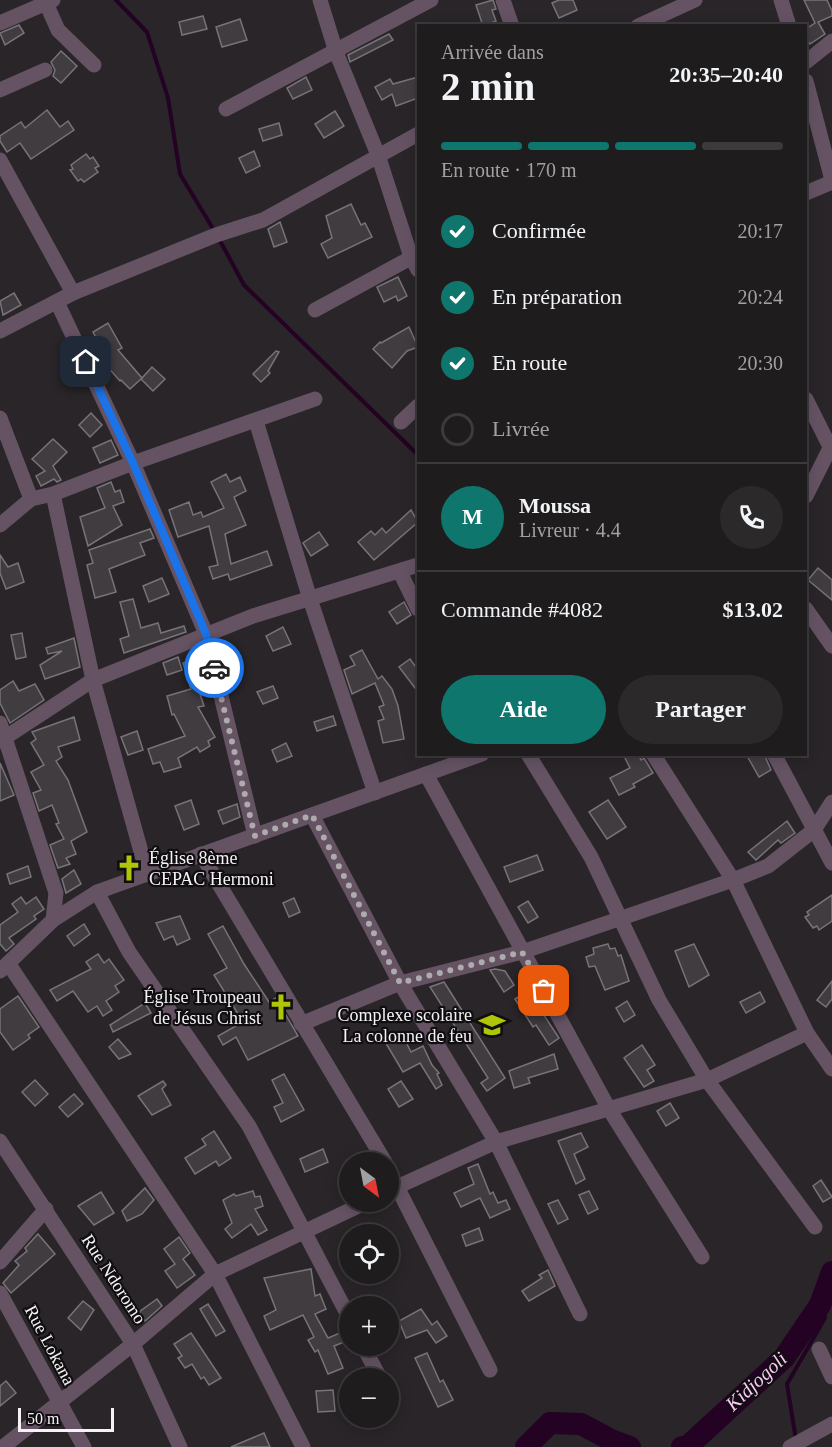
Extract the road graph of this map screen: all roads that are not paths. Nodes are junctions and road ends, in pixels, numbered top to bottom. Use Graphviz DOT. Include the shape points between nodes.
graph roads {
  1 [pos="320,0"];
  2 [pos="431,0"];
  3 [pos="502,0"];
  4 [pos="695,0"];
  5 [pos="781,0"];
  6 [pos="49,2"];
  7 [pos="0,23"];
  8 [pos="511,24"];
  9 [pos="642,24"];
  10 [pos="788,24"];
  11 [pos="832,41"];
  12 [pos="336,52"];
  13 [pos="807,61"];
  14 [pos="94,65"];
  15 [pos="45,70"];
  16 [pos="807,85"];
  17 [pos="0,90"];
  18 [pos="226,109"];
  19 [pos="417,135"];
  20 [pos="378,155"];
  21 [pos="0,160"];
  22 [pos="832,181"];
  23 [pos="807,193"];
  24 [pos="416,260"];
  25 [pos="73,293"];
  26 [pos="57,302"];
  27 [pos="315,310"];
  28 [pos="0,331"];
  29 [pos="315,399"];
  30 [pos="807,401"];
  31 [pos="417,407"];
  32 [pos="0,418"];
  33 [pos="256,421"];
  34 [pos="401,422"];
  35 [pos="832,448"];
  36 [pos="133,463"];
  37 [pos="53,494"];
  38 [pos="807,494"];
  39 [pos="31,499"];
  40 [pos="0,525"];
  41 [pos="417,565"];
  42 [pos="400,572"];
  43 [pos="310,599"];
  44 [pos="417,607"];
  45 [pos="807,610"];
  46 [pos="206,634"];
  47 [pos="832,646"];
  48 [pos="93,680"];
  49 [pos="0,723"];
  50 [pos="2,740"];
  51 [pos="474,756"];
  52 [pos="529,756"];
  53 [pos="654,756"];
  54 [pos="775,756"];
  55 [pos="426,774"];
  56 [pos="375,794"];
  57 [pos="832,802"];
  58 [pos="312,815"];
  59 [pos="814,830"];
  60 [pos="255,836"];
  61 [pos="201,854"];
  62 [pos="832,863"];
  63 [pos="147,873"];
  64 [pos="733,880"];
  65 [pos="97,892"];
  66 [pos="53,920"];
  67 [pos="621,920"];
  68 [pos="522,952"];
  69 [pos="4,967"];
  70 [pos="400,983"];
  71 [pos="301,1024"];
  72 [pos="807,1033"];
  73 [pos="826,1046"];
  74 [pos="832,1070"];
  75 [pos="707,1080"];
  76 [pos="609,1109"];
  77 [pos="0,1141"];
  78 [pos="496,1142"];
  79 [pos="379,1152"];
  80 [pos="399,1187"];
  81 [pos="399,1198"];
  82 [pos="46,1209"];
  83 [pos="345,1212"];
  84 [pos="814,1227"];
  85 [pos="304,1231"];
  86 [pos="702,1257"];
  87 [pos="0,1262"];
  88 [pos="215,1274"];
  89 [pos="0,1293"];
  90 [pos="339,1298"];
  91 [pos="580,1314"];
  92 [pos="133,1344"];
  93 [pos="819,1349"];
  94 [pos="490,1370"];
  95 [pos="832,1377"];
  96 [pos="59,1404"];
  97 [pos="832,1424"];
  98 [pos="3,1447"];
  99 [pos="84,1447"];
  100 [pos="180,1447"];
  101 [pos="303,1447"];
  102 [pos="790,1447"];
  1 -- 12 [label="street"];
  2 -- 12 [label="street"];
  3 -- 8 [label="street"];
  4 -- 9 [label="street"];
  5 -- 10 [label="street"];
  6 -- 7 [label="street"];
  6 -- 14 [label="street" via="58,30"];
  11 -- 13 [label="street"];
  12 -- 18 [label="street"];
  12 -- 20 [label="street"];
  15 -- 17 [label="street"];
  16 -- 22 [label="street"];
  19 -- 20 [label="street"];
  20 -- 24 [label="street"];
  20 -- 25 [label="street" via="263,220"];
  21 -- 25 [label="street"];
  22 -- 23 [label="street"];
  24 -- 27 [label="street"];
  25 -- 26 [label="street"];
  26 -- 28 [label="street"];
  26 -- 36 [label="street"];
  29 -- 33 [label="street"];
  30 -- 35 [label="street"];
  31 -- 34 [label="street"];
  32 -- 39 [label="street"];
  33 -- 36 [label="street"];
  33 -- 43 [label="street"];
  35 -- 38 [label="street"];
  36 -- 37 [label="street"];
  36 -- 46 [label="street"];
  37 -- 39 [label="street"];
  37 -- 48 [label="street"];
  39 -- 40 [label="street"];
  41 -- 42 [label="street"];
  42 -- 43 [label="street"];
  42 -- 44 [label="street"];
  43 -- 46 [label="street"];
  43 -- 56 [label="street"];
  45 -- 47 [label="street"];
  46 -- 48 [label="street"];
  46 -- 60 [label="street"];
  48 -- 50 [label="street"];
  48 -- 63 [label="street"];
  49 -- 50 [label="street"];
  50 -- 66 [label="street" via="56,893"];
  51 -- 55 [label="street"];
  52 -- 67 [label="street" via="591,857"];
  53 -- 64 [label="street"];
  54 -- 59 [label="street"];
  55 -- 56 [label="street"];
  55 -- 68 [label="street"];
  56 -- 58 [label="street"];
  57 -- 59 [label="street"];
  58 -- 60 [label="street"];
  58 -- 70 [label="street"];
  59 -- 62 [label="street"];
  59 -- 64 [label="street" via="768,866"];
  60 -- 61 [label="street"];
  61 -- 63 [label="street"];
  61 -- 71 [label="street"];
  63 -- 65 [label="street"];
  64 -- 67 [label="street"];
  64 -- 72 [label="street"];
  65 -- 66 [label="street"];
  65 -- 85 [label="street" via="129,952 249,1126"];
  66 -- 69 [label="street"];
  67 -- 68 [label="street"];
  67 -- 75 [label="street" via="659,1000"];
  68 -- 70 [label="street"];
  68 -- 76 [label="street"];
  69 -- 88 [label="street"];
  70 -- 71 [label="street"];
  70 -- 78 [label="street"];
  71 -- 79 [label="street"];
  72 -- 73 [label="street"];
  72 -- 75 [label="street"];
  73 -- 74 [label="street"];
  75 -- 76 [label="street"];
  75 -- 84 [label="street"];
  76 -- 78 [label="street"];
  76 -- 86 [label="street"];
  77 -- 82 [label="street, Rue Ndoromo"];
  78 -- 80 [label="street"];
  78 -- 91 [label="street"];
  81 -- 94 [label="street"];
  82 -- 87 [label="street"];
  82 -- 92 [label="street, Rue Ndoromo"];
  83 -- 85 [label="street"];
  85 -- 88 [label="street"];
  85 -- 90 [label="street"];
  88 -- 92 [label="street"];
  88 -- 101 [label="street"];
  89 -- 96 [label="street, Rue Lokana"];
  92 -- 96 [label="street"];
  92 -- 100 [label="street, Rue Ndoromo"];
  93 -- 95 [label="street"];
  96 -- 98 [label="street"];
  96 -- 99 [label="street, Rue Lokana"];
  97 -- 102 [label="street"];
}
